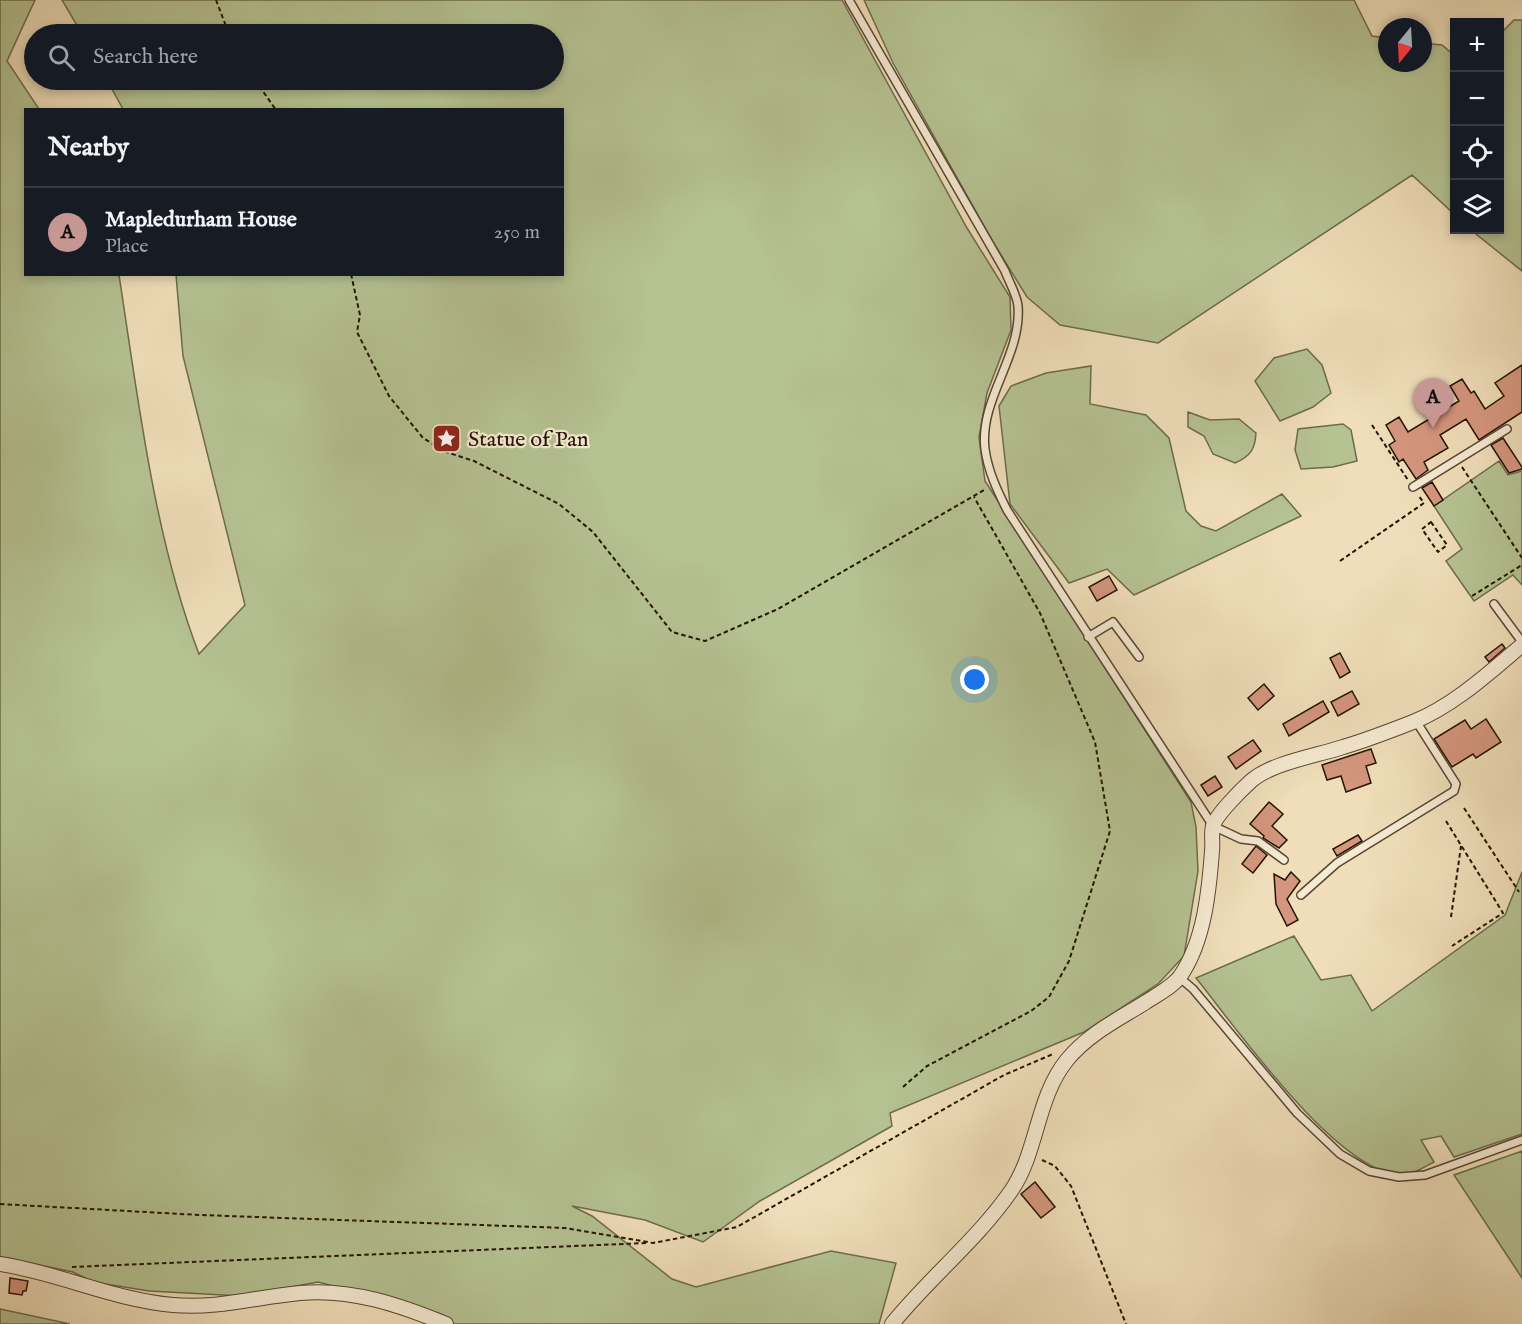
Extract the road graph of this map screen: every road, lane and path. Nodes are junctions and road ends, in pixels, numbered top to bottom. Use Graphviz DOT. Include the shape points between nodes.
graph roads {
  1 [pos="216,0"];
  2 [pos="849,0"];
  3 [pos="224,24"];
  4 [pos="262,90"];
  5 [pos="275,108"];
  6 [pos="351,276"];
  7 [pos="1372,425"];
  8 [pos="1507,429"];
  9 [pos="1457,460"];
  10 [pos="993,483"];
  11 [pos="1413,487"];
  12 [pos="974,497"];
  13 [pos="1438,552"];
  14 [pos="1522,558"];
  15 [pos="1341,561"];
  16 [pos="1522,565"];
  17 [pos="1472,597"];
  18 [pos="1494,604"];
  19 [pos="1088,637"];
  20 [pos="1522,644"];
  21 [pos="1139,657"];
  22 [pos="1416,721"];
  23 [pos="1464,808"];
  24 [pos="1446,821"];
  25 [pos="1213,826"];
  26 [pos="1461,846"];
  27 [pos="1284,860"];
  28 [pos="1519,892"];
  29 [pos="1301,895"];
  30 [pos="1451,917"];
  31 [pos="1452,946"];
  32 [pos="1179,978"];
  33 [pos="1053,1054"];
  34 [pos="903,1087"];
  35 [pos="1522,1140"];
  36 [pos="1030,1155"];
  37 [pos="0,1204"];
  38 [pos="653,1243"];
  39 [pos="0,1264"];
  40 [pos="67,1267"];
  41 [pos="446,1324"];
  42 [pos="892,1324"];
  43 [pos="1126,1324"];
  1 -- 3 [label="path"];
  2 -- 10 [label="lane" via="1005,271 1018,304 1016,333 989,411 985,447"];
  4 -- 5 [label="path"];
  6 -- 12 [label="path" via="360,315 357,332 389,396 423,438 559,504 593,532 672,632 705,640 778,609"];
  7 -- 11 [label="path"];
  8 -- 9 [label="lane"];
  9 -- 11 [label="lane"];
  9 -- 14 [label="path"];
  10 -- 12 [label="path"];
  10 -- 19 [label="lane"];
  11 -- 15 [label="path" via="1424,503"];
  12 -- 34 [label="path" via="1041,613 1095,742 1110,831 1069,961 1049,997 1032,1011 927,1066"];
  13 -- 13 [label="path" via="1447,545 1431,522 1422,529"];
  16 -- 17 [label="path"];
  18 -- 20 [label="lane"];
  19 -- 21 [label="lane" via="1113,622"];
  19 -- 25 [label="lane"];
  20 -- 22 [label="street" via="1448,702"];
  22 -- 25 [label="street" via="1259,775"];
  22 -- 29 [label="lane" via="1456,784 1454,791 1337,863"];
  23 -- 28 [label="path"];
  24 -- 26 [label="path"];
  25 -- 27 [label="lane" via="1241,839 1258,841"];
  25 -- 32 [label="street" via="1199,939"];
  26 -- 30 [label="path"];
  26 -- 31 [label="path" via="1503,914"];
  32 -- 35 [label="lane" via="1193,989 1297,1113 1340,1154 1369,1171 1399,1177 1425,1175"];
  32 -- 36 [label="street" via="1087,1039 1066,1061 1041,1114"];
  33 -- 38 [label="path" via="1004,1075 737,1227"];
  36 -- 42 [label="street" via="1012,1190 979,1231"];
  36 -- 43 [label="path" via="1055,1166 1071,1186"];
  37 -- 38 [label="path" via="565,1228"];
  38 -- 40 [label="path"];
  39 -- 41 [label="street" via="30,1268 132,1299 173,1305 212,1306 301,1293 335,1294 389,1303"];
}
